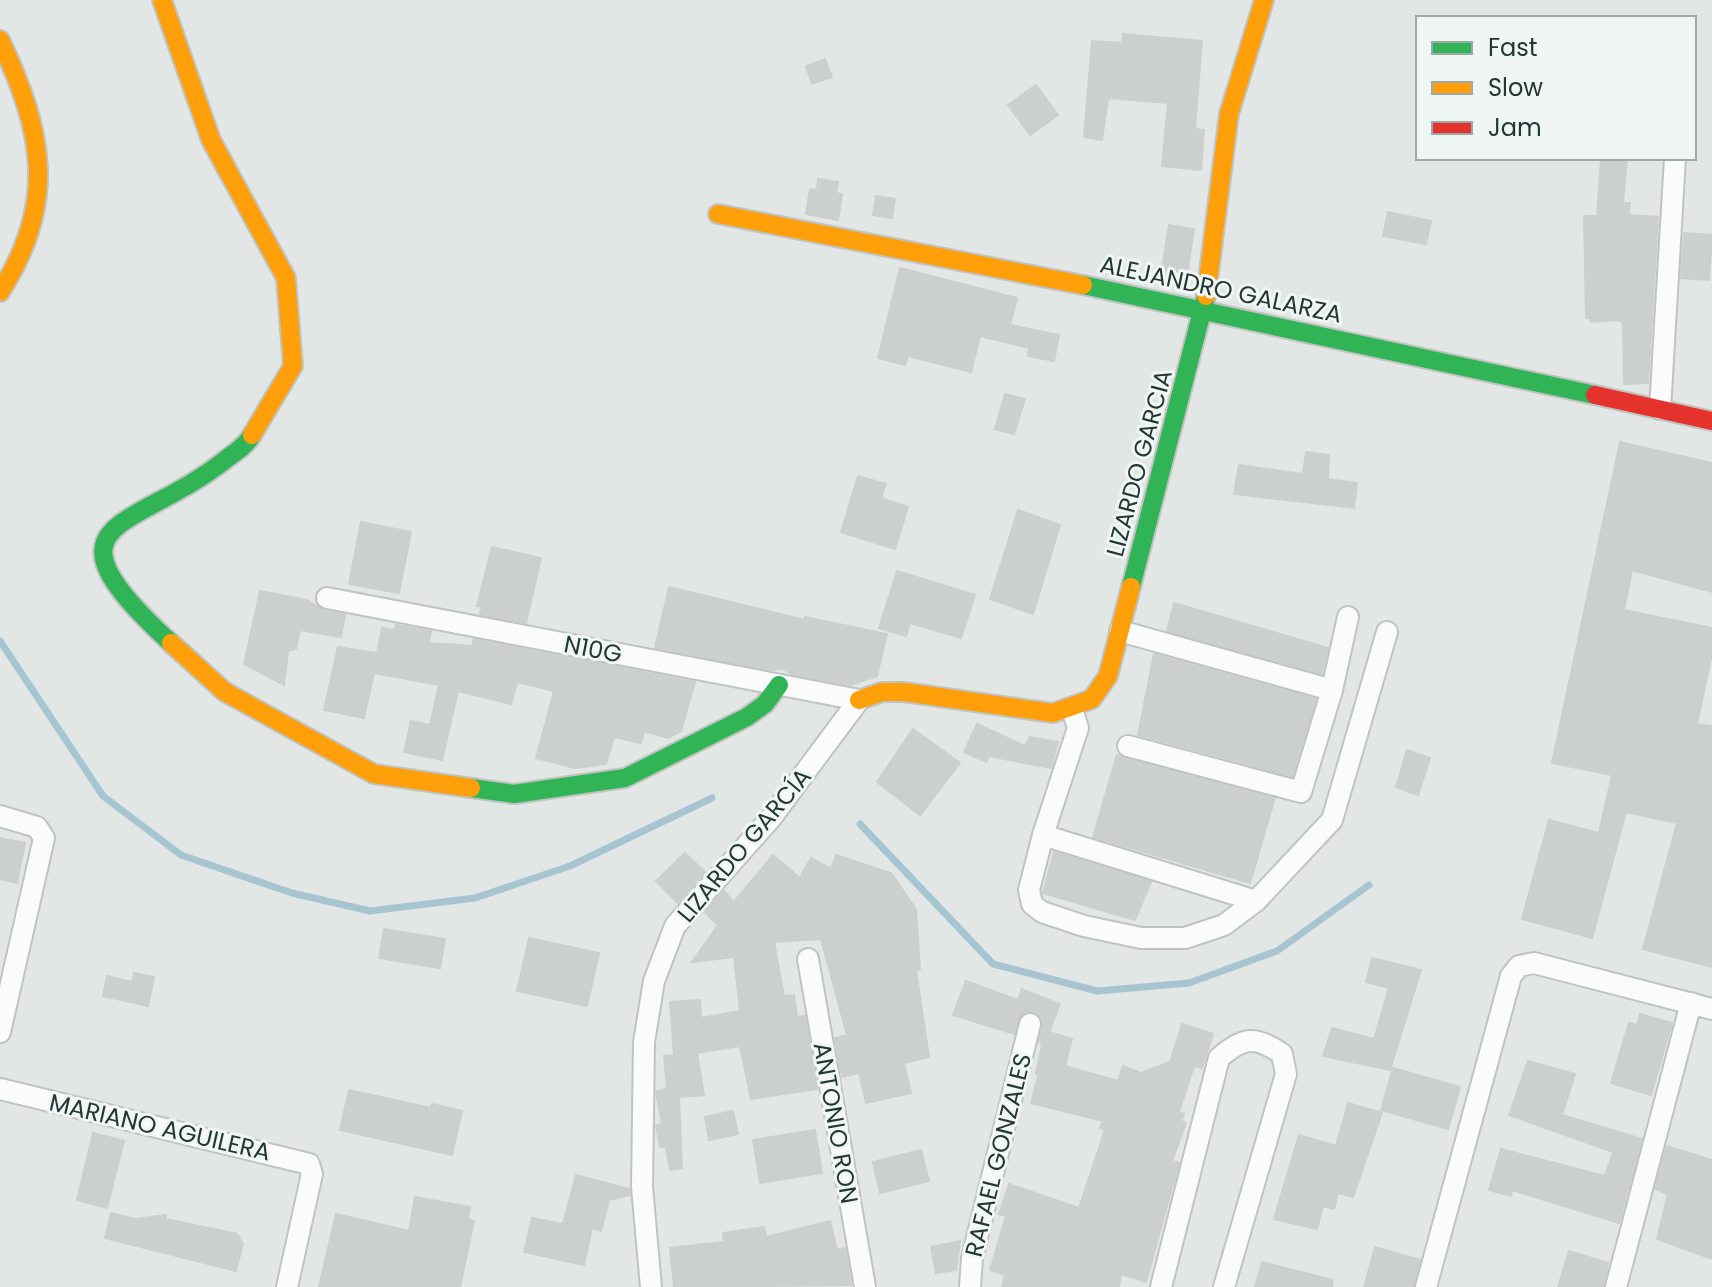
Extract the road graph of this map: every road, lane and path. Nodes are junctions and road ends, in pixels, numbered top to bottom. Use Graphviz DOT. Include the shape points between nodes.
graph roads {
  1 [pos="162,0"];
  2 [pos="1264,0"];
  3 [pos="0,40"];
  4 [pos="1675,160"];
  5 [pos="718,214"];
  6 [pos="0,292"];
  7 [pos="1204,308"];
  8 [pos="1660,409"];
  9 [pos="1712,421"];
  10 [pos="327,598"];
  11 [pos="1348,617"];
  12 [pos="1120,631"];
  13 [pos="1387,632"];
  14 [pos="779,685"];
  15 [pos="1332,690"];
  16 [pos="859,700"];
  17 [pos="1072,709"];
  18 [pos="1128,746"];
  19 [pos="0,816"];
  20 [pos="1043,835"];
  21 [pos="1256,901"];
  22 [pos="808,959"];
  23 [pos="1691,1003"];
  24 [pos="1712,1009"];
  25 [pos="1030,1024"];
  26 [pos="0,1032"];
  27 [pos="0,1089"];
  28 [pos="287,1287"];
  29 [pos="651,1287"];
  30 [pos="865,1287"];
  31 [pos="970,1287"];
  32 [pos="1161,1287"];
  33 [pos="1224,1287"];
  34 [pos="1426,1287"];
  35 [pos="1616,1287"];
  1 -- 14 [label="street" via="211,140 286,278 293,366 249,441 205,476 110,530 102,548 106,567 131,606 225,692 374,774 514,794 625,778 747,717"];
  2 -- 7 [label="street, LIZARDO GARCIA" via="1229,114"];
  3 -- 6 [label="street" via="33,121 38,157 30,224"];
  4 -- 8 [label="street"];
  5 -- 7 [label="street, ALEJANDRO GALARZA"];
  7 -- 8 [label="street, ALEJANDRO GALARZA"];
  7 -- 12 [label="street, LIZARDO GARCIA"];
  8 -- 9 [label="street, ALEJANDRO GALARZA"];
  10 -- 14 [label="street, N10G"];
  11 -- 15 [label="street"];
  12 -- 15 [label="street"];
  12 -- 17 [label="street, LIZARDO GARCIA" via="1108,676 1092,699"];
  13 -- 21 [label="street" via="1332,820"];
  14 -- 16 [label="street, N10G"];
  15 -- 18 [label="street" via="1301,792"];
  16 -- 17 [label="street" via="904,692 1029,712"];
  16 -- 29 [label="street, LIZARDO GARCÍA" via="771,818 675,926 654,981 643,1071 642,1187"];
  17 -- 20 [label="street" via="1078,728"];
  19 -- 26 [label="street" via="37,827 44,838"];
  20 -- 21 [label="street"];
  20 -- 21 [label="street" via="1029,890 1032,904 1084,926 1141,938 1185,938 1224,925"];
  22 -- 30 [label="street, ANTONIO RON"];
  23 -- 24 [label="street"];
  23 -- 34 [label="street" via="1534,963 1519,966 1511,976"];
  23 -- 35 [label="street"];
  25 -- 31 [label="street, RAFAEL GONZALES" via="972,1258"];
  27 -- 28 [label="street, MARIANO AGUILERA" via="309,1164 312,1174"];
  32 -- 33 [label="street" via="1219,1058 1238,1042 1263,1041 1282,1054 1286,1074"];
}
